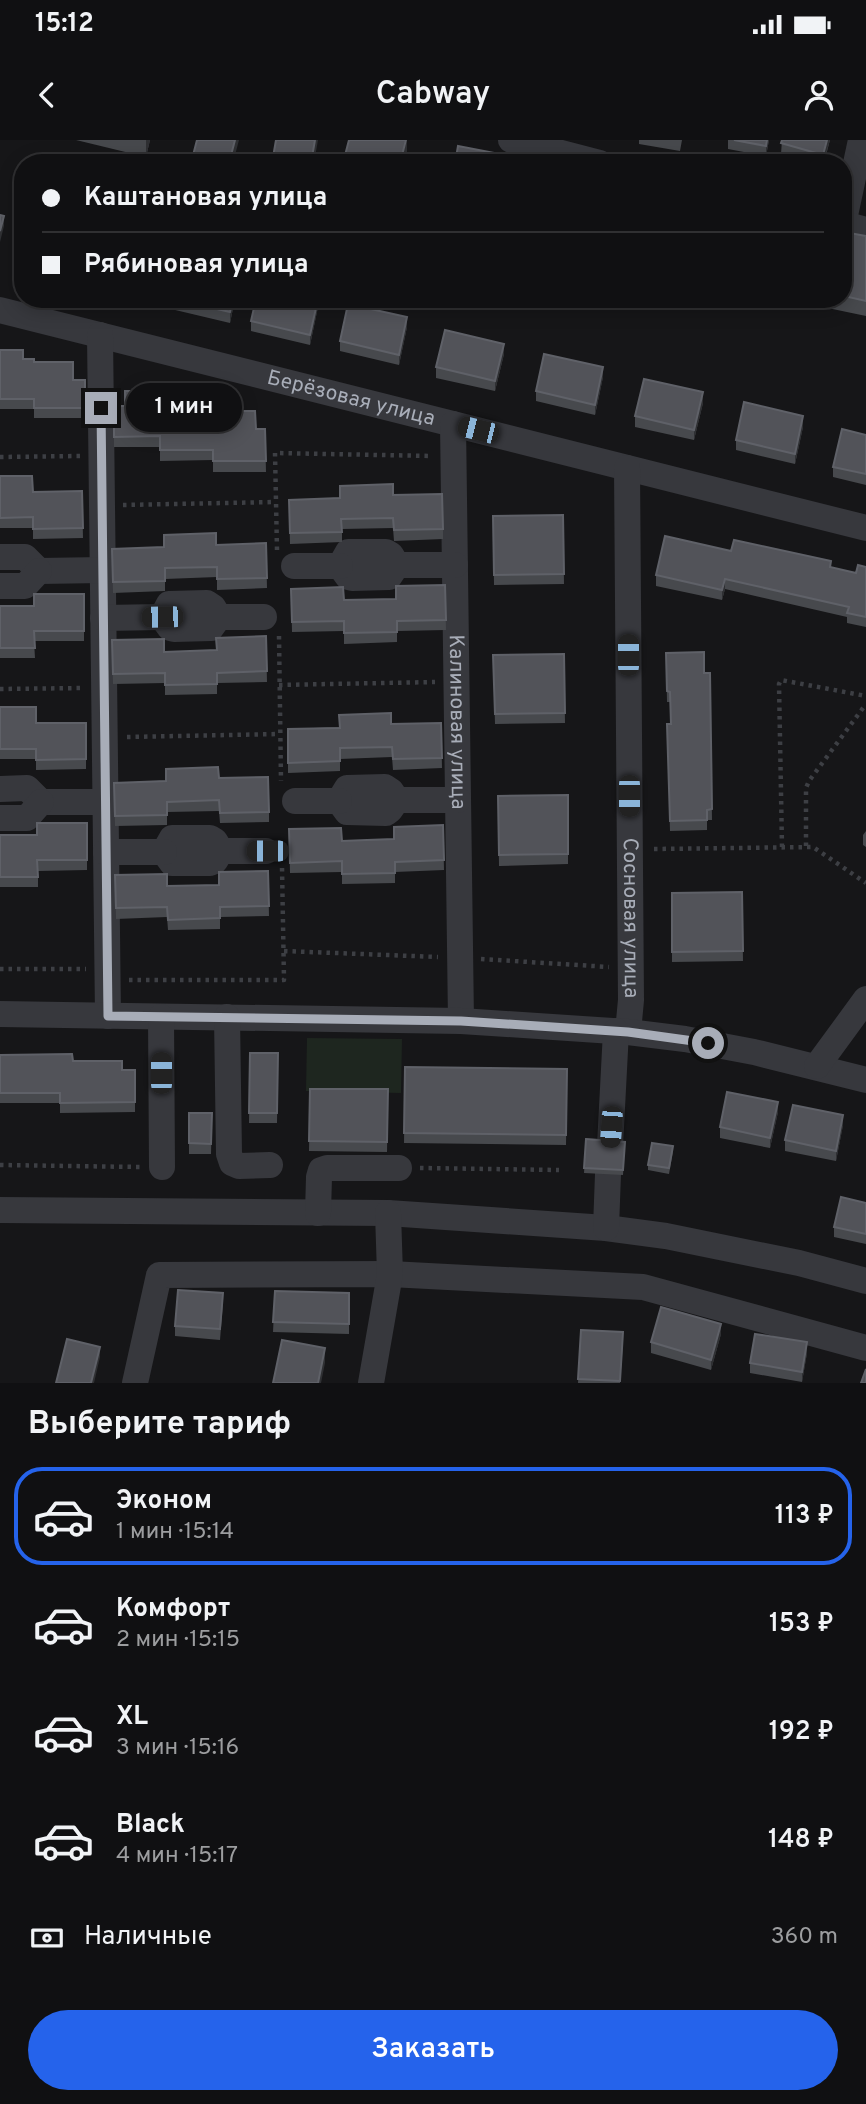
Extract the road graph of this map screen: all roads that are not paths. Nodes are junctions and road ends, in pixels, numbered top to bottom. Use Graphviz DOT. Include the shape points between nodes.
graph roads {
  1 [pos="511,140"];
  2 [pos="861,140"];
  3 [pos="548,145"];
  4 [pos="574,154"];
  5 [pos="852,183"];
  6 [pos="0,310"];
  7 [pos="100,335"];
  8 [pos="453,424"];
  9 [pos="627,468"];
  10 [pos="866,528"];
  11 [pos="0,557"];
  12 [pos="286,560"];
  13 [pos="455,565"];
  14 [pos="103,570"];
  15 [pos="39,571"];
  16 [pos="0,586"];
  17 [pos="103,618"];
  18 [pos="271,623"];
  19 [pos="0,789"];
  20 [pos="288,794"];
  21 [pos="458,800"];
  22 [pos="41,802"];
  23 [pos="106,802"];
  24 [pos="0,818"];
  25 [pos="106,852"];
  26 [pos="274,857"];
  27 [pos="866,999"];
  28 [pos="0,1014"];
  29 [pos="108,1016"];
  30 [pos="161,1017"];
  31 [pos="227,1017"];
  32 [pos="461,1021"];
  33 [pos="622,1031"];
  34 [pos="817,1066"];
  35 [pos="866,1080"];
  36 [pos="610,1146"];
  37 [pos="270,1165"];
  38 [pos="162,1167"];
  39 [pos="398,1168"];
  40 [pos="608,1174"];
  41 [pos="0,1210"];
  42 [pos="318,1213"];
  43 [pos="388,1213"];
  44 [pos="606,1228"];
  45 [pos="390,1275"];
  46 [pos="866,1281"];
  47 [pos="866,1348"];
  48 [pos="135,1383"];
  49 [pos="370,1383"];
  1 -- 3 [label="street"];
  2 -- 5 [label="street"];
  3 -- 4 [label="street"];
  6 -- 7 [label="street, Берёзовая улица"];
  7 -- 8 [label="street, Берёзовая улица"];
  7 -- 14 [label="street"];
  8 -- 9 [label="street, Берёзовая улица"];
  8 -- 13 [label="street, Калиновая улица"];
  9 -- 10 [label="street, Берёзовая улица"];
  9 -- 33 [label="street, Сосновая улица" via="631,1000"];
  11 -- 15 [label="street" via="25,557"];
  12 -- 13 [label="street" via="340,566 348,552 374,552 389,553 397,565"];
  13 -- 21 [label="street, Калиновая улица"];
  14 -- 15 [label="street"];
  14 -- 17 [label="street"];
  15 -- 16 [label="street" via="25,586"];
  17 -- 18 [label="street" via="162,617 169,604 196,603 211,605 219,617"];
  17 -- 23 [label="street"];
  19 -- 22 [label="street" via="27,788"];
  20 -- 21 [label="street" via="340,801 347,788 373,787 388,788 397,800"];
  21 -- 32 [label="street, Калиновая улица"];
  22 -- 23 [label="street"];
  22 -- 24 [label="street" via="27,818"];
  23 -- 25 [label="street"];
  25 -- 26 [label="street" via="164,852 172,838 210,838 221,851"];
  25 -- 29 [label="street"];
  27 -- 34 [label="street"];
  28 -- 29 [label="street"];
  29 -- 30 [label="street"];
  30 -- 31 [label="street"];
  30 -- 38 [label="street"];
  31 -- 32 [label="street"];
  31 -- 37 [label="street" via="229,1154 239,1166"];
  32 -- 33 [label="street"];
  33 -- 34 [label="street"];
  33 -- 36 [label="street, Сосновая улица"];
  34 -- 35 [label="street"];
  39 -- 42 [label="street" via="321,1170"];
  40 -- 44 [label="street"];
  41 -- 42 [label="street"];
  42 -- 43 [label="street"];
  43 -- 44 [label="street"];
  43 -- 45 [label="street"];
  44 -- 46 [label="street" via="799,1263"];
  45 -- 47 [label="street" via="643,1287"];
  45 -- 48 [label="street" via="159,1275"];
  45 -- 49 [label="street"];
}
